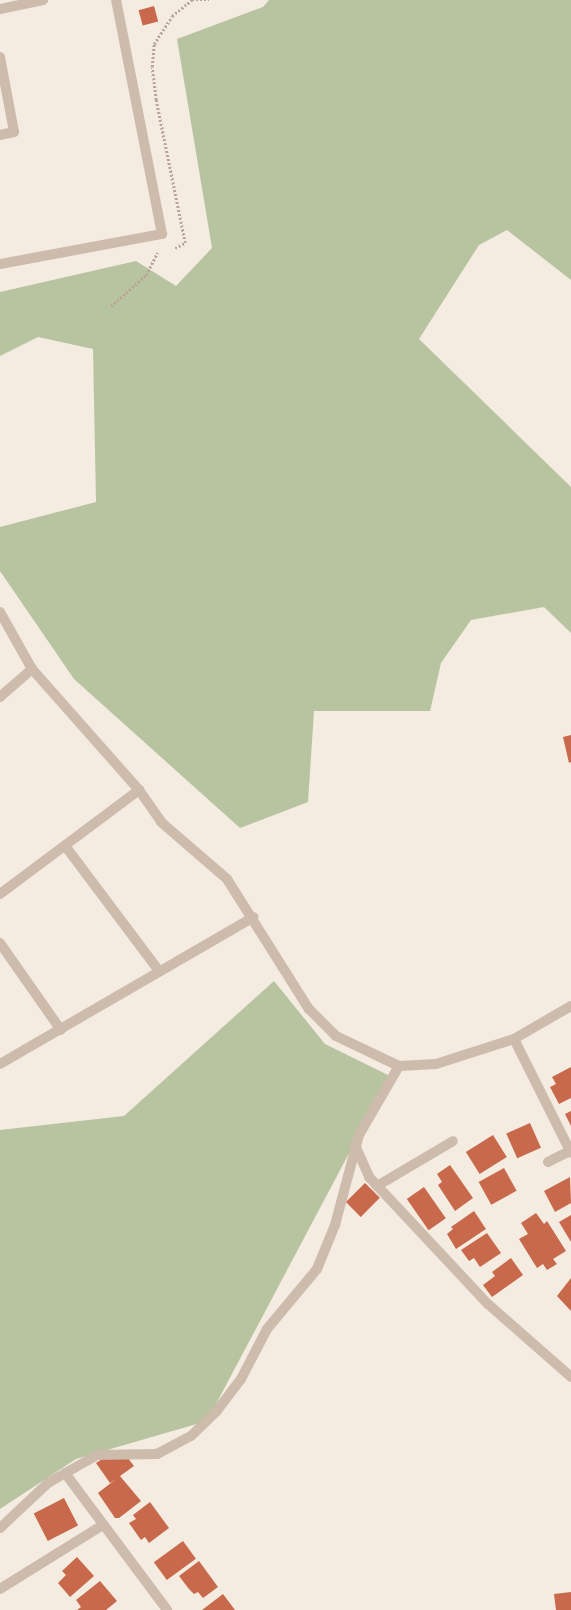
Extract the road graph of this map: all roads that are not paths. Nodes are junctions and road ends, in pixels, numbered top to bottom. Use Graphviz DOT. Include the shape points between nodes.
graph roads {
  1 [pos="42,0"];
  2 [pos="116,0"];
  3 [pos="0,9"];
  4 [pos="0,57"];
  5 [pos="0,135"];
  6 [pos="0,264"];
  7 [pos="0,612"];
  8 [pos="32,669"];
  9 [pos="0,697"];
  10 [pos="139,790"];
  11 [pos="66,847"];
  12 [pos="0,894"];
  13 [pos="254,917"];
  14 [pos="0,943"];
  15 [pos="159,971"];
  16 [pos="571,1006"];
  17 [pos="61,1030"];
  18 [pos="514,1039"];
  19 [pos="0,1064"];
  20 [pos="399,1066"];
  21 [pos="453,1141"];
  22 [pos="355,1145"];
  23 [pos="570,1152"];
  24 [pos="548,1162"];
  25 [pos="377,1186"];
  26 [pos="571,1377"];
  27 [pos="65,1473"];
  28 [pos="102,1525"];
  29 [pos="0,1528"];
  30 [pos="0,1589"];
  31 [pos="166,1610"];
  1 -- 3 [label="street"];
  2 -- 6 [label="street" via="162,234"];
  4 -- 5 [label="street" via="14,132"];
  7 -- 8 [label="street"];
  8 -- 9 [label="street"];
  8 -- 10 [label="street"];
  10 -- 11 [label="street"];
  10 -- 13 [label="street" via="161,822 228,879"];
  11 -- 12 [label="street"];
  11 -- 15 [label="street"];
  13 -- 15 [label="street"];
  13 -- 20 [label="street" via="309,1009 336,1036"];
  14 -- 17 [label="street"];
  15 -- 17 [label="street"];
  16 -- 18 [label="street"];
  17 -- 19 [label="street"];
  18 -- 20 [label="street" via="436,1064"];
  18 -- 23 [label="street"];
  20 -- 22 [label="street"];
  21 -- 25 [label="street"];
  22 -- 25 [label="street" via="369,1177"];
  22 -- 27 [label="street" via="335,1225 317,1269 267,1329 241,1379 216,1412 191,1436 158,1454 97,1455"];
  23 -- 24 [label="street"];
  25 -- 26 [label="street" via="488,1304"];
  27 -- 28 [label="street"];
  27 -- 29 [label="street" via="48,1483"];
  28 -- 30 [label="street"];
  28 -- 31 [label="street"];
}
